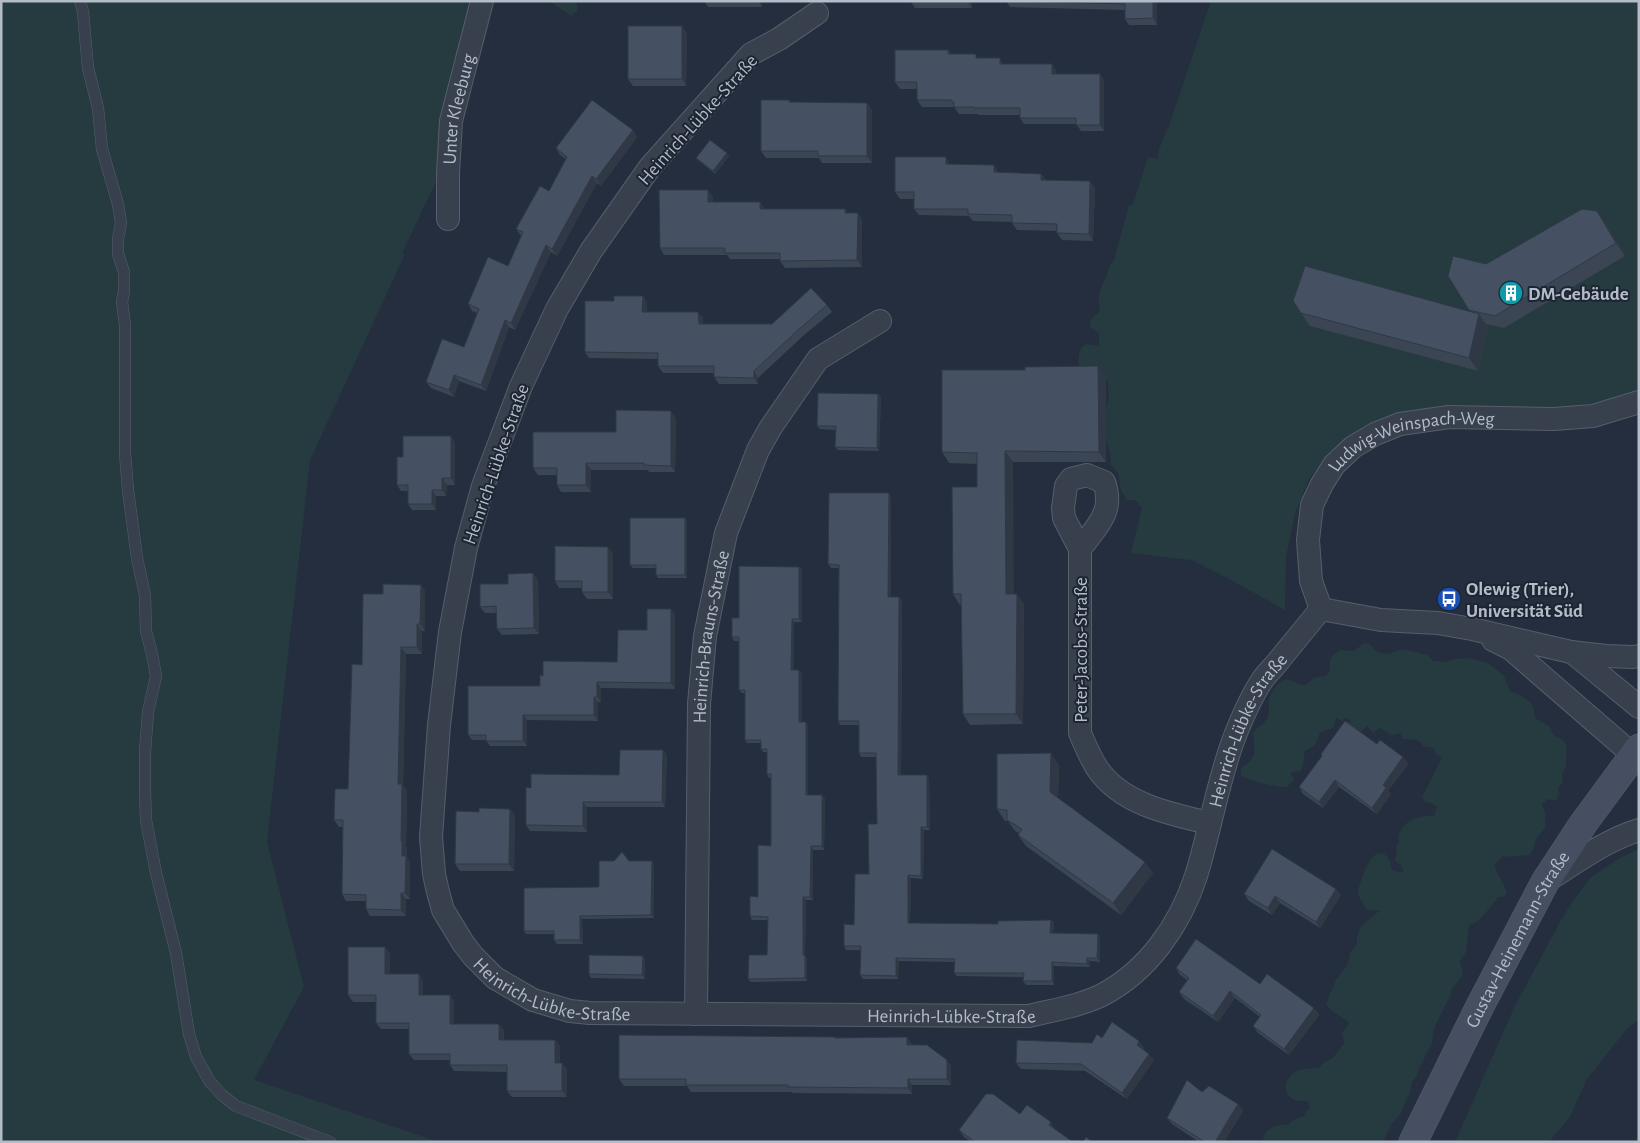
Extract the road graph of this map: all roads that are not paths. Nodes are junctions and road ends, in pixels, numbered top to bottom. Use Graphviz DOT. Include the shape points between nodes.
graph roads {
  1 [pos="80,1"];
  2 [pos="482,1"];
  3 [pos="817,13"];
  4 [pos="448,219"];
  5 [pos="880,321"];
  6 [pos="1639,402"];
  7 [pos="1080,549"];
  8 [pos="1321,609"];
  9 [pos="1472,629"];
  10 [pos="1571,652"];
  11 [pos="1639,656"];
  12 [pos="1639,707"];
  13 [pos="1637,754"];
  14 [pos="1209,823"];
  15 [pos="1639,830"];
  16 [pos="1545,882"];
  17 [pos="696,1014"];
  18 [pos="330,1142"];
  19 [pos="1413,1142"];
  1 -- 18 [label="lane" via="102,149 121,223 118,254 124,272 125,453 137,558 145,595 146,631 156,676 148,712 146,820 176,953 189,1034 196,1057 210,1082 236,1106"];
  2 -- 4 [label="street, Unter Kleeburg" via="452,121"];
  3 -- 17 [label="street, Heinrich-Lübke-Straße" via="780,40 752,54 712,97 650,168 574,278 520,386 486,477 466,548 446,661 432,855 443,910 463,943 495,978 533,1000 590,1013"];
  5 -- 17 [label="street, Heinrich-Brauns-Straße" via="818,359 758,450 726,533 705,636 699,704"];
  6 -- 8 [label="street, Ludwig-Weinspach-Weg" via="1593,416 1554,419 1449,417 1400,424 1353,447 1334,464 1312,505 1308,540 1311,581"];
  7 -- 14 [label="street, Peter-Jacobs-Straße" via="1080,733 1087,752 1106,779 1129,796 1176,816"];
  8 -- 9 [label="street" via="1381,620 1438,623"];
  8 -- 14 [label="street, Heinrich-Lübke-Straße" via="1263,679 1247,708 1219,782"];
  9 -- 10 [label="street"];
  9 -- 13 [label="street" via="1510,649"];
  10 -- 11 [label="street"];
  10 -- 12 [label="street"];
  13 -- 16 [label="main road, Gustav-Heinemann-Straße" via="1583,824"];
  14 -- 17 [label="street, Heinrich-Lübke-Straße" via="1195,878 1168,934 1140,968 1101,996 1029,1016"];
  15 -- 16 [label="street" via="1602,846"];
  16 -- 19 [label="main road, Gustav-Heinemann-Straße"];
}
